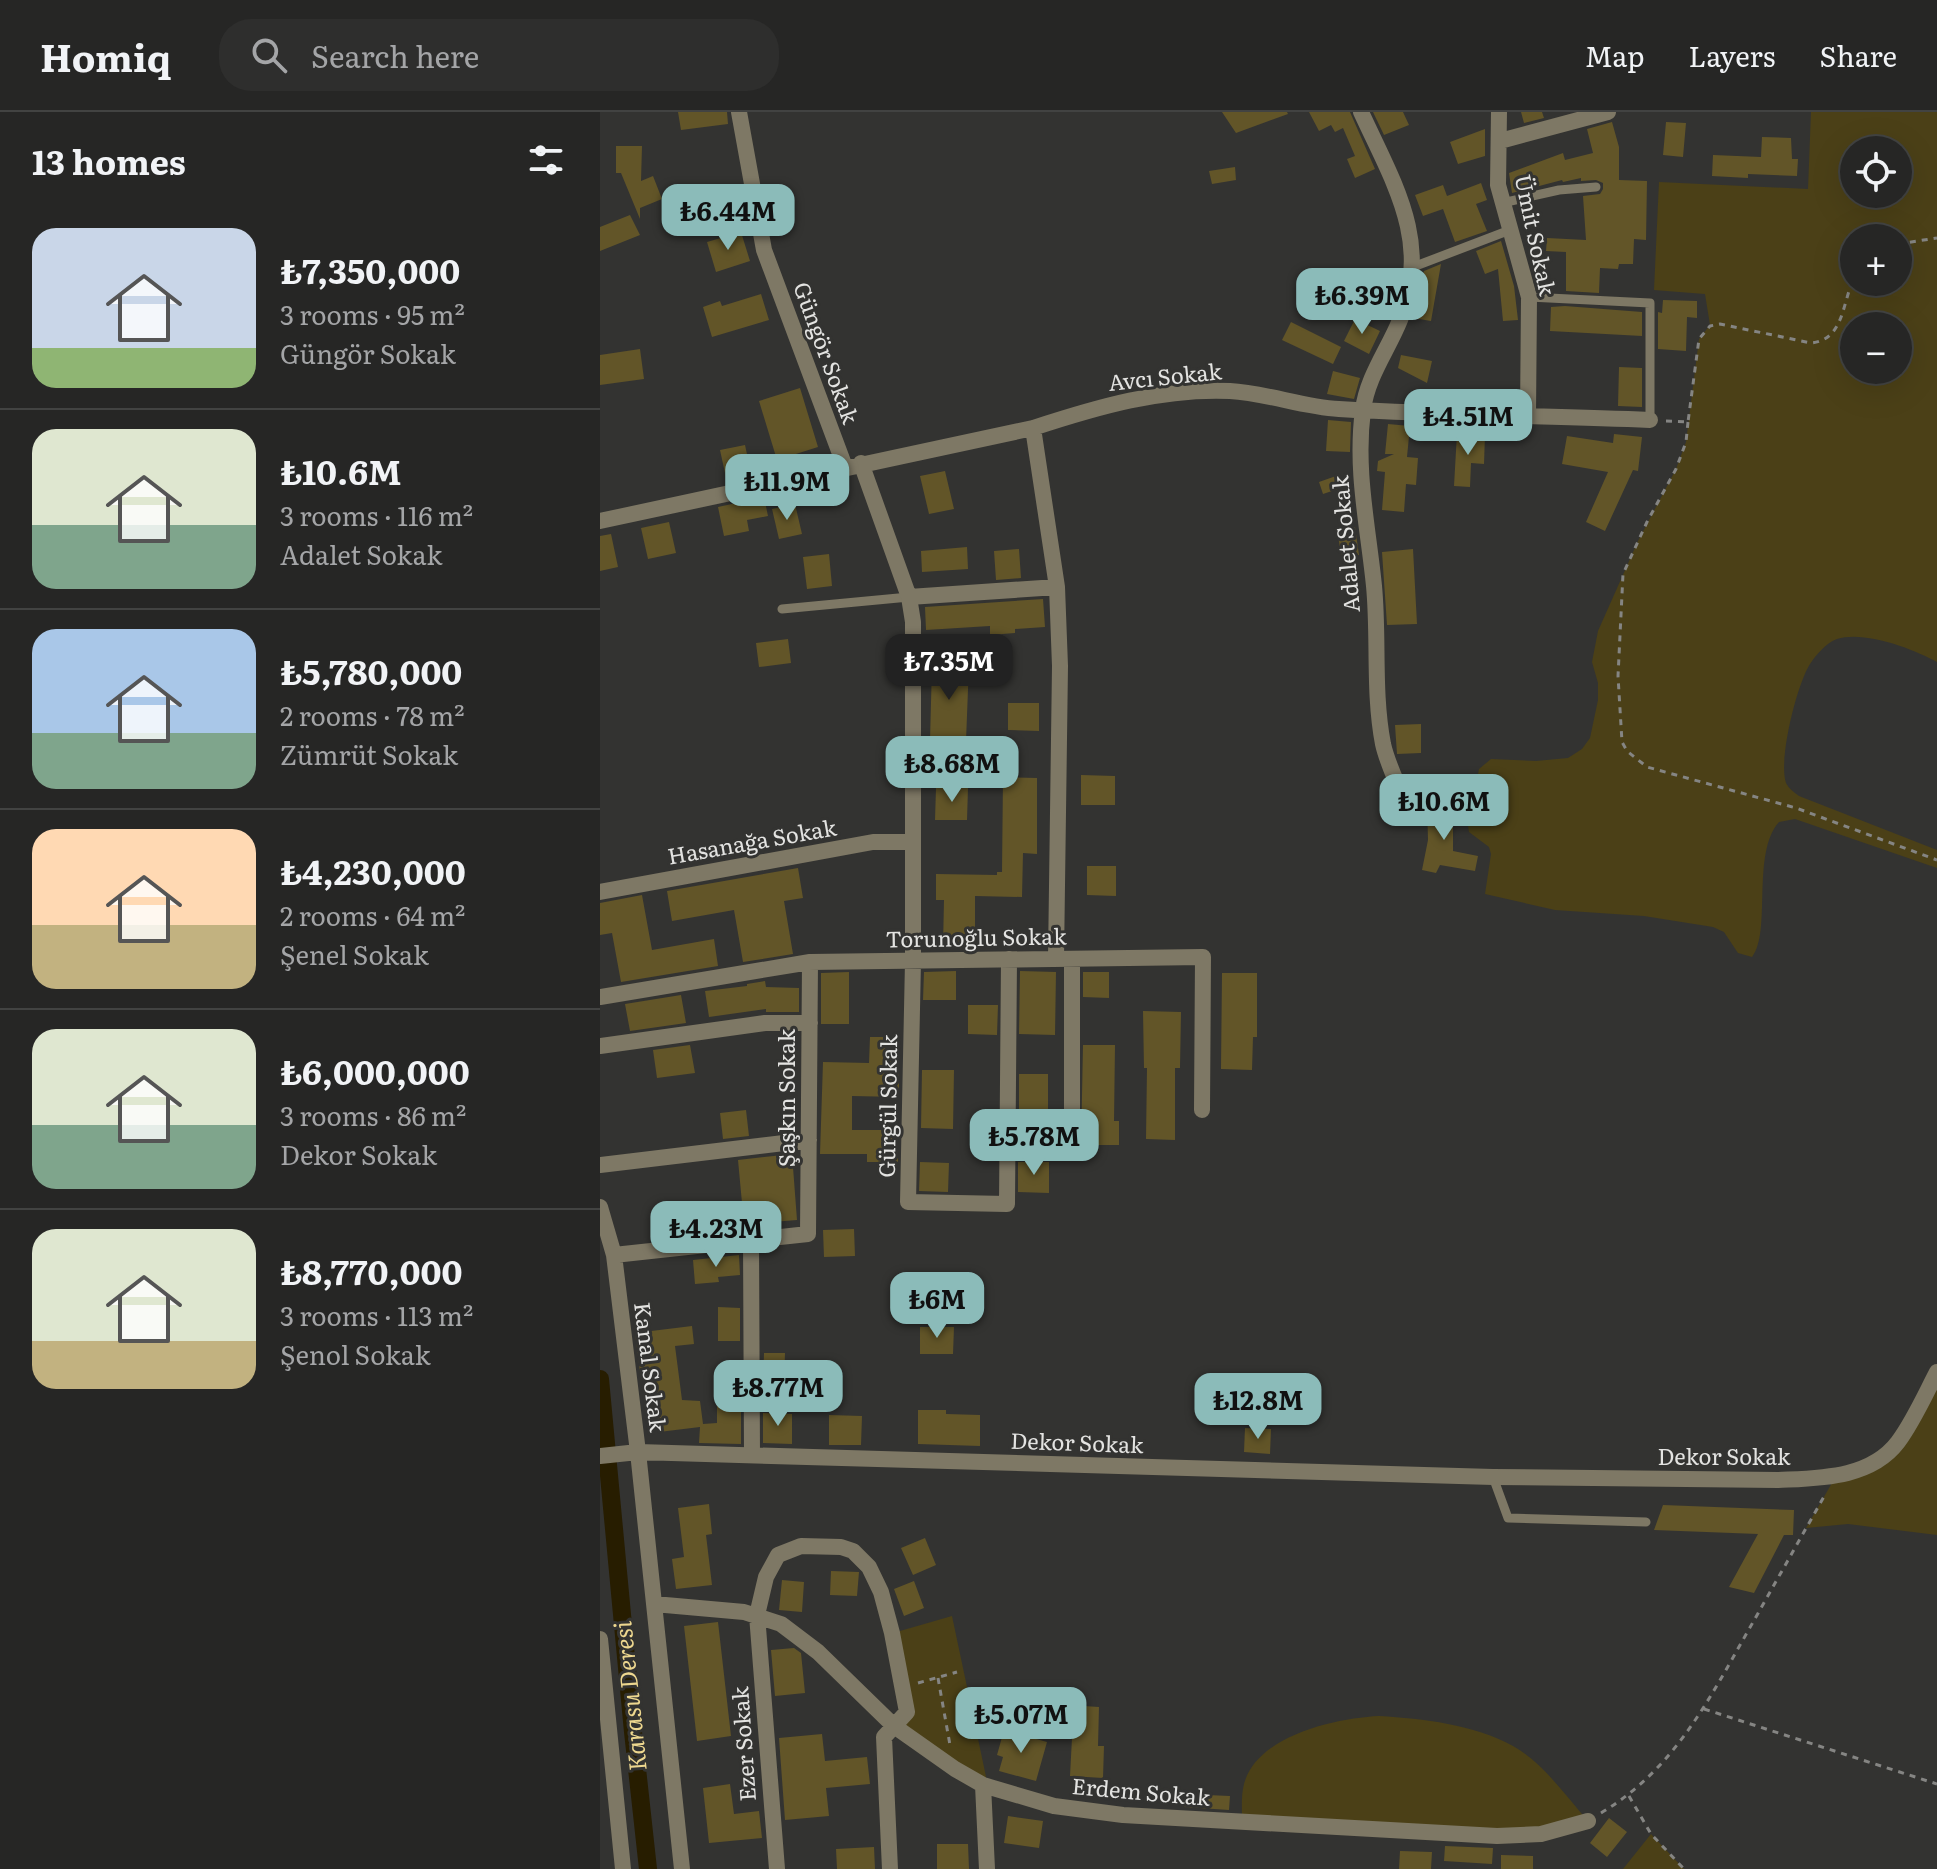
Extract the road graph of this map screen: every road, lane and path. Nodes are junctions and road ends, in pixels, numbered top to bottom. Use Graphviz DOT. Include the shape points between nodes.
graph roads {
  1 [pos="739,112"];
  2 [pos="1361,112"];
  3 [pos="1499,112"];
  4 [pos="1608,112"];
  5 [pos="1500,141"];
  6 [pos="1596,187"];
  7 [pos="1502,203"];
  8 [pos="1510,230"];
  9 [pos="1937,237"];
  10 [pos="1912,241"];
  11 [pos="1413,267"];
  12 [pos="1847,296"];
  13 [pos="1529,297"];
  14 [pos="1363,409"];
  15 [pos="1528,415"];
  16 [pos="1650,420"];
  17 [pos="1688,422"];
  18 [pos="1033,428"];
  19 [pos="853,465"];
  20 [pos="600,521"];
  21 [pos="1057,587"];
  22 [pos="909,597"];
  23 [pos="782,609"];
  24 [pos="1402,795"];
  25 [pos="913,842"];
  26 [pos="1937,860"];
  27 [pos="600,892"];
  28 [pos="1009,959"];
  29 [pos="1064,959"];
  30 [pos="913,961"];
  31 [pos="810,962"];
  32 [pos="600,997"];
  33 [pos="810,1023"];
  34 [pos="600,1046"];
  35 [pos="1202,1110"];
  36 [pos="1072,1111"];
  37 [pos="809,1140"];
  38 [pos="600,1165"];
  39 [pos="600,1207"];
  40 [pos="751,1240"];
  41 [pos="614,1255"];
  42 [pos="1937,1372"];
  43 [pos="638,1452"];
  44 [pos="752,1455"];
  45 [pos="600,1456"];
  46 [pos="1843,1475"];
  47 [pos="1493,1477"];
  48 [pos="1646,1522"];
  49 [pos="654,1604"];
  50 [pos="757,1615"];
  51 [pos="600,1639"];
  52 [pos="957,1672"];
  53 [pos="938,1678"];
  54 [pos="903,1687"];
  55 [pos="1704,1709"];
  56 [pos="894,1726"];
  57 [pos="951,1766"];
  58 [pos="1937,1784"];
  59 [pos="983,1785"];
  60 [pos="1629,1796"];
  61 [pos="1588,1821"];
  62 [pos="623,1869"];
  63 [pos="682,1869"];
  64 [pos="777,1869"];
  65 [pos="890,1869"];
  66 [pos="987,1869"];
  67 [pos="1684,1869"];
  1 -- 19 [label="street, Güngör Sokak" via="764,250"];
  2 -- 11 [label="street, Adalet Sokak" via="1405,215"];
  3 -- 5 [label="street, Ümit Sokak"];
  4 -- 5 [label="street"];
  5 -- 7 [label="street, Ümit Sokak"];
  6 -- 7 [label="lane"];
  7 -- 8 [label="street, Ümit Sokak"];
  8 -- 11 [label="lane"];
  8 -- 13 [label="street, Ümit Sokak"];
  9 -- 10 [label="path"];
  11 -- 14 [label="street, Adalet Sokak" via="1400,320"];
  12 -- 17 [label="path" via="1838,328 1822,342 1720,324 1702,332"];
  13 -- 15 [label="street, Ümit Sokak"];
  13 -- 16 [label="lane" via="1650,303"];
  14 -- 15 [label="street, Avcı Sokak"];
  14 -- 18 [label="street, Avcı Sokak" via="1256,394 1195,392 1097,407"];
  14 -- 24 [label="street, Adalet Sokak" via="1363,516 1374,586 1379,710 1388,762"];
  15 -- 16 [label="street, Avcı Sokak"];
  16 -- 17 [label="path"];
  17 -- 26 [label="path" via="1676,469 1623,574 1618,676 1627,751 1647,767 1796,808"];
  18 -- 19 [label="street, Avcı Sokak"];
  18 -- 21 [label="street"];
  19 -- 20 [label="street, Avcı Sokak"];
  19 -- 22 [label="street, Güngör Sokak"];
  21 -- 22 [label="street"];
  21 -- 29 [label="street"];
  22 -- 23 [label="lane"];
  22 -- 25 [label="street, Güngör Sokak"];
  25 -- 27 [label="street, Hasanağa Sokak" via="873,842"];
  25 -- 30 [label="street, Güngör Sokak"];
  28 -- 29 [label="street, Torunoğlu Sokak"];
  28 -- 30 [label="street, Torunoğlu Sokak"];
  28 -- 30 [label="street, Gürgül Sokak" via="1007,1204 908,1202"];
  29 -- 35 [label="street, Torunoğlu Sokak" via="1203,957"];
  29 -- 36 [label="street"];
  30 -- 31 [label="street, Torunoğlu Sokak"];
  31 -- 32 [label="street, Torunoğlu Sokak"];
  31 -- 33 [label="street, Şaşkın Sokak"];
  33 -- 34 [label="street" via="765,1023"];
  33 -- 37 [label="street, Şaşkın Sokak"];
  37 -- 38 [label="street"];
  37 -- 40 [label="street, Şaşkın Sokak" via="808,1234"];
  39 -- 41 [label="street, Kanal Sokak"];
  40 -- 41 [label="street"];
  40 -- 44 [label="street"];
  41 -- 43 [label="street, Kanal Sokak"];
  42 -- 46 [label="street" via="1896,1444 1876,1461"];
  43 -- 44 [label="street, Dekor Sokak"];
  43 -- 45 [label="street, Dekor Sokak"];
  43 -- 49 [label="street, Kanal Sokak"];
  44 -- 47 [label="street, Dekor Sokak"];
  46 -- 47 [label="street, Dekor Sokak" via="1778,1480"];
  46 -- 55 [label="path"];
  47 -- 48 [label="lane" via="1508,1518"];
  49 -- 50 [label="street, Erdem Sokak"];
  49 -- 63 [label="street, Kanal Sokak"];
  50 -- 54 [label="street, Ezer Sokak" via="766,1577 778,1555 801,1546 853,1551 869,1567 881,1592"];
  50 -- 56 [label="street, Erdem Sokak" via="796,1633"];
  50 -- 64 [label="street, Ezer Sokak"];
  51 -- 62 [label="street"];
  52 -- 53 [label="path"];
  53 -- 54 [label="path"];
  53 -- 57 [label="path"];
  54 -- 56 [label="street" via="907,1712"];
  55 -- 58 [label="path"];
  55 -- 60 [label="path"];
  56 -- 57 [label="street, Erdem Sokak"];
  56 -- 65 [label="street" via="884,1737 883,1759"];
  57 -- 59 [label="street, Erdem Sokak"];
  59 -- 61 [label="street, Erdem Sokak" via="1054,1806 1123,1815 1526,1836"];
  59 -- 66 [label="street"];
  60 -- 61 [label="path"];
  60 -- 67 [label="path" via="1651,1834"];
}
